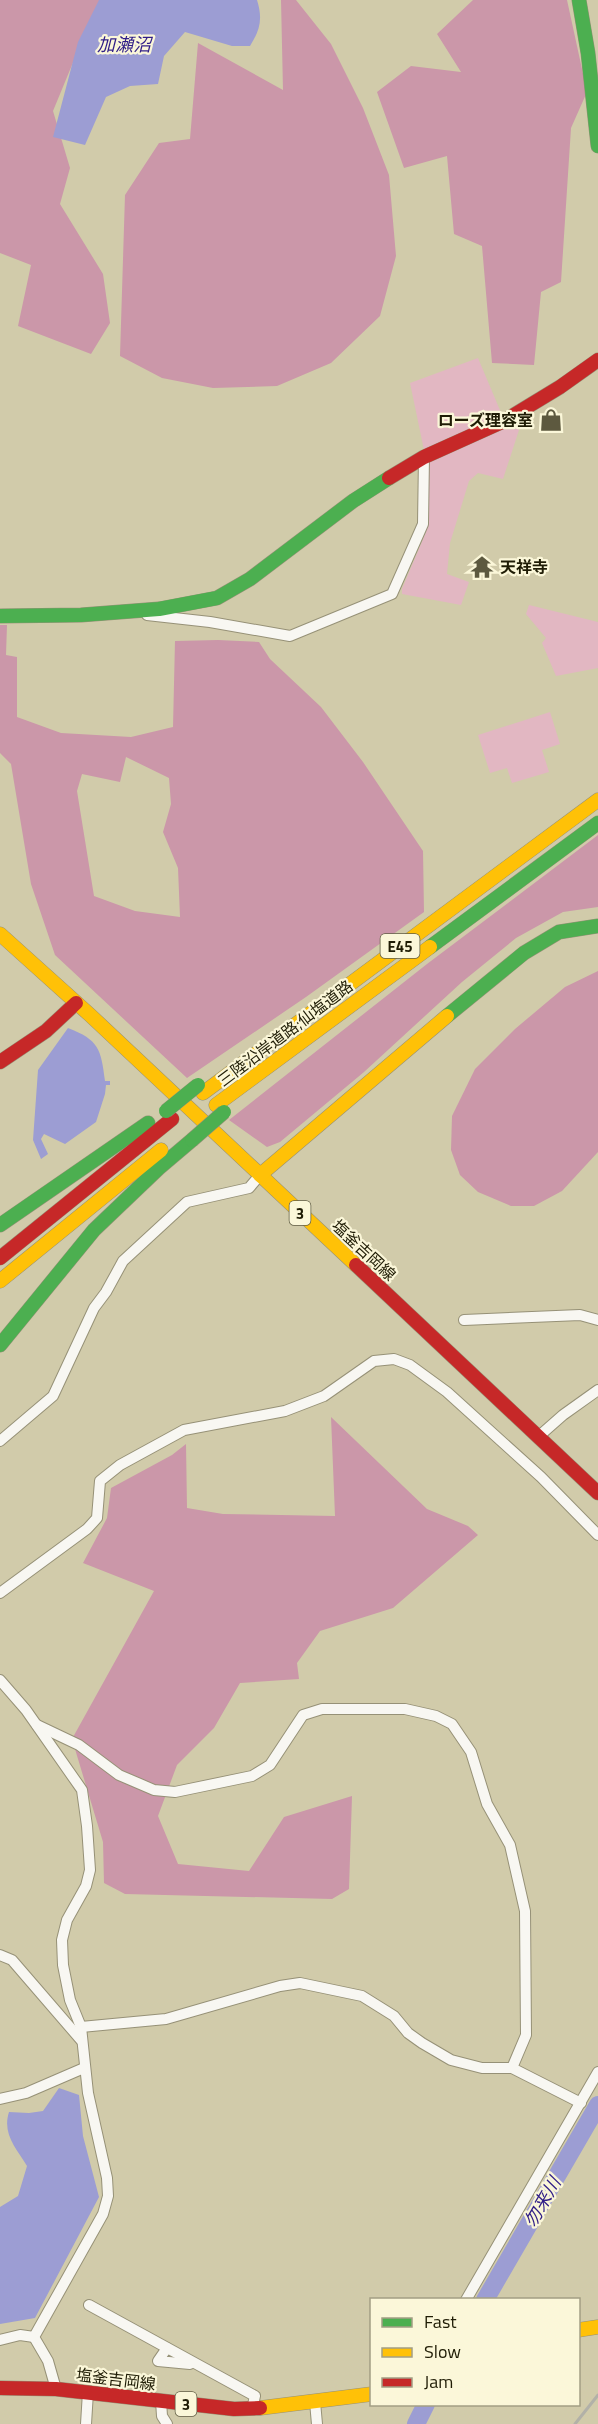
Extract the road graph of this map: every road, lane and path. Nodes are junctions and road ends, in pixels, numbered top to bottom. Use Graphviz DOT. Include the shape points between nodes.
graph roads {
  1 [pos="579,0"];
  2 [pos="598,146"];
  3 [pos="598,360"];
  4 [pos="424,457"];
  5 [pos="125,612"];
  6 [pos="0,616"];
  7 [pos="598,800"];
  8 [pos="598,823"];
  9 [pos="598,926"];
  10 [pos="0,934"];
  11 [pos="76,1003"];
  12 [pos="0,1047"];
  13 [pos="0,1062"];
  14 [pos="169,1115"];
  15 [pos="188,1135"];
  16 [pos="260,1175"];
  17 [pos="0,1225"];
  18 [pos="0,1258"];
  19 [pos="0,1281"];
  20 [pos="464,1320"];
  21 [pos="598,1320"];
  22 [pos="0,1345"];
  23 [pos="598,1390"];
  24 [pos="538,1437"];
  25 [pos="0,1441"];
  26 [pos="598,1493"];
  27 [pos="598,1535"];
  28 [pos="0,1593"];
  29 [pos="0,1680"];
  30 [pos="37,1725"];
  31 [pos="0,1955"];
  32 [pos="81,2027"];
  33 [pos="81,2040"];
  34 [pos="84,2068"];
  35 [pos="512,2068"];
  36 [pos="598,2072"];
  37 [pos="0,2098"];
  38 [pos="581,2103"];
  39 [pos="467,2298"];
  40 [pos="89,2305"];
  41 [pos="598,2327"];
  42 [pos="580,2330"];
  43 [pos="34,2337"];
  44 [pos="0,2340"];
  45 [pos="0,2388"];
  46 [pos="56,2389"];
  47 [pos="88,2392"];
  48 [pos="370,2394"];
  49 [pos="161,2401"];
  50 [pos="315,2402"];
  51 [pos="252,2409"];
  52 [pos="86,2424"];
  53 [pos="167,2424"];
  54 [pos="317,2424"];
  1 -- 2 [label="main road"];
  3 -- 4 [label="main road" via="504,421"];
  4 -- 5 [label="main road" via="353,501 250,579 217,598"];
  4 -- 5 [label="street" via="423,524 393,594 290,636"];
  5 -- 6 [label="main road"];
  7 -- 14 [label="main road, 三陸沿岸道路;仙塩道路 / E45, bridge"];
  8 -- 15 [label="main road, 三陸沿岸道路;仙塩道路 / E45, bridge" via="320,1028 271,1074"];
  9 -- 16 [label="main road" via="559,932 524,952"];
  10 -- 11 [label="main road, 塩釜吉岡線 / 3"];
  11 -- 12 [label="main road"];
  11 -- 13 [label="main road" via="46,1031"];
  11 -- 16 [label="main road, 塩釜吉岡線 / 3"];
  14 -- 17 [label="main road"];
  14 -- 18 [label="main road"];
  15 -- 19 [label="main road"];
  15 -- 22 [label="main road" via="94,1230"];
  16 -- 24 [label="main road, 塩釜吉岡線 / 3"];
  16 -- 25 [label="street" via="249,1188 187,1202 123,1261 94,1308 53,1396"];
  20 -- 21 [label="street" via="580,1316"];
  23 -- 24 [label="street"];
  24 -- 26 [label="main road, 塩釜吉岡線 / 3"];
  27 -- 28 [label="street" via="447,1392 410,1365 394,1359 374,1360 324,1396 285,1411 184,1430 120,1465 100,1481 97,1518 87,1529"];
  29 -- 30 [label="street"];
  30 -- 32 [label="street" via="82,1790 90,1870 62,1940 64,1981"];
  30 -- 35 [label="street" via="79,1745 119,1774 154,1790 175,1792 252,1776 270,1766 303,1715 322,1709 405,1709 452,1724 471,1752 486,1804 510,1845 525,1911 526,2035"];
  31 -- 33 [label="street" via="12,1960"];
  32 -- 33 [label="street"];
  32 -- 35 [label="street" via="166,2019 300,1983 362,1996 394,2016 408,2033 451,2060 482,2068"];
  33 -- 34 [label="street"];
  34 -- 37 [label="street" via="26,2093"];
  34 -- 43 [label="street" via="108,2196 103,2214"];
  35 -- 38 [label="street"];
  36 -- 38 [label="street"];
  38 -- 39 [label="street"];
  40 -- 51 [label="street" via="255,2396"];
  41 -- 42 [label="main road"];
  43 -- 44 [label="street" via="20,2334"];
  43 -- 46 [label="street" via="48,2361"];
  45 -- 46 [label="main road, 塩釜吉岡線 / 3"];
  46 -- 47 [label="main road, 塩釜吉岡線 / 3"];
  47 -- 49 [label="main road, 塩釜吉岡線 / 3"];
  47 -- 52 [label="street"];
  48 -- 50 [label="main road, 塩釜吉岡線 / 3"];
  49 -- 51 [label="main road, 塩釜吉岡線 / 3"];
  49 -- 53 [label="street"];
  50 -- 51 [label="main road, 塩釜吉岡線 / 3"];
  50 -- 54 [label="street"];
}
